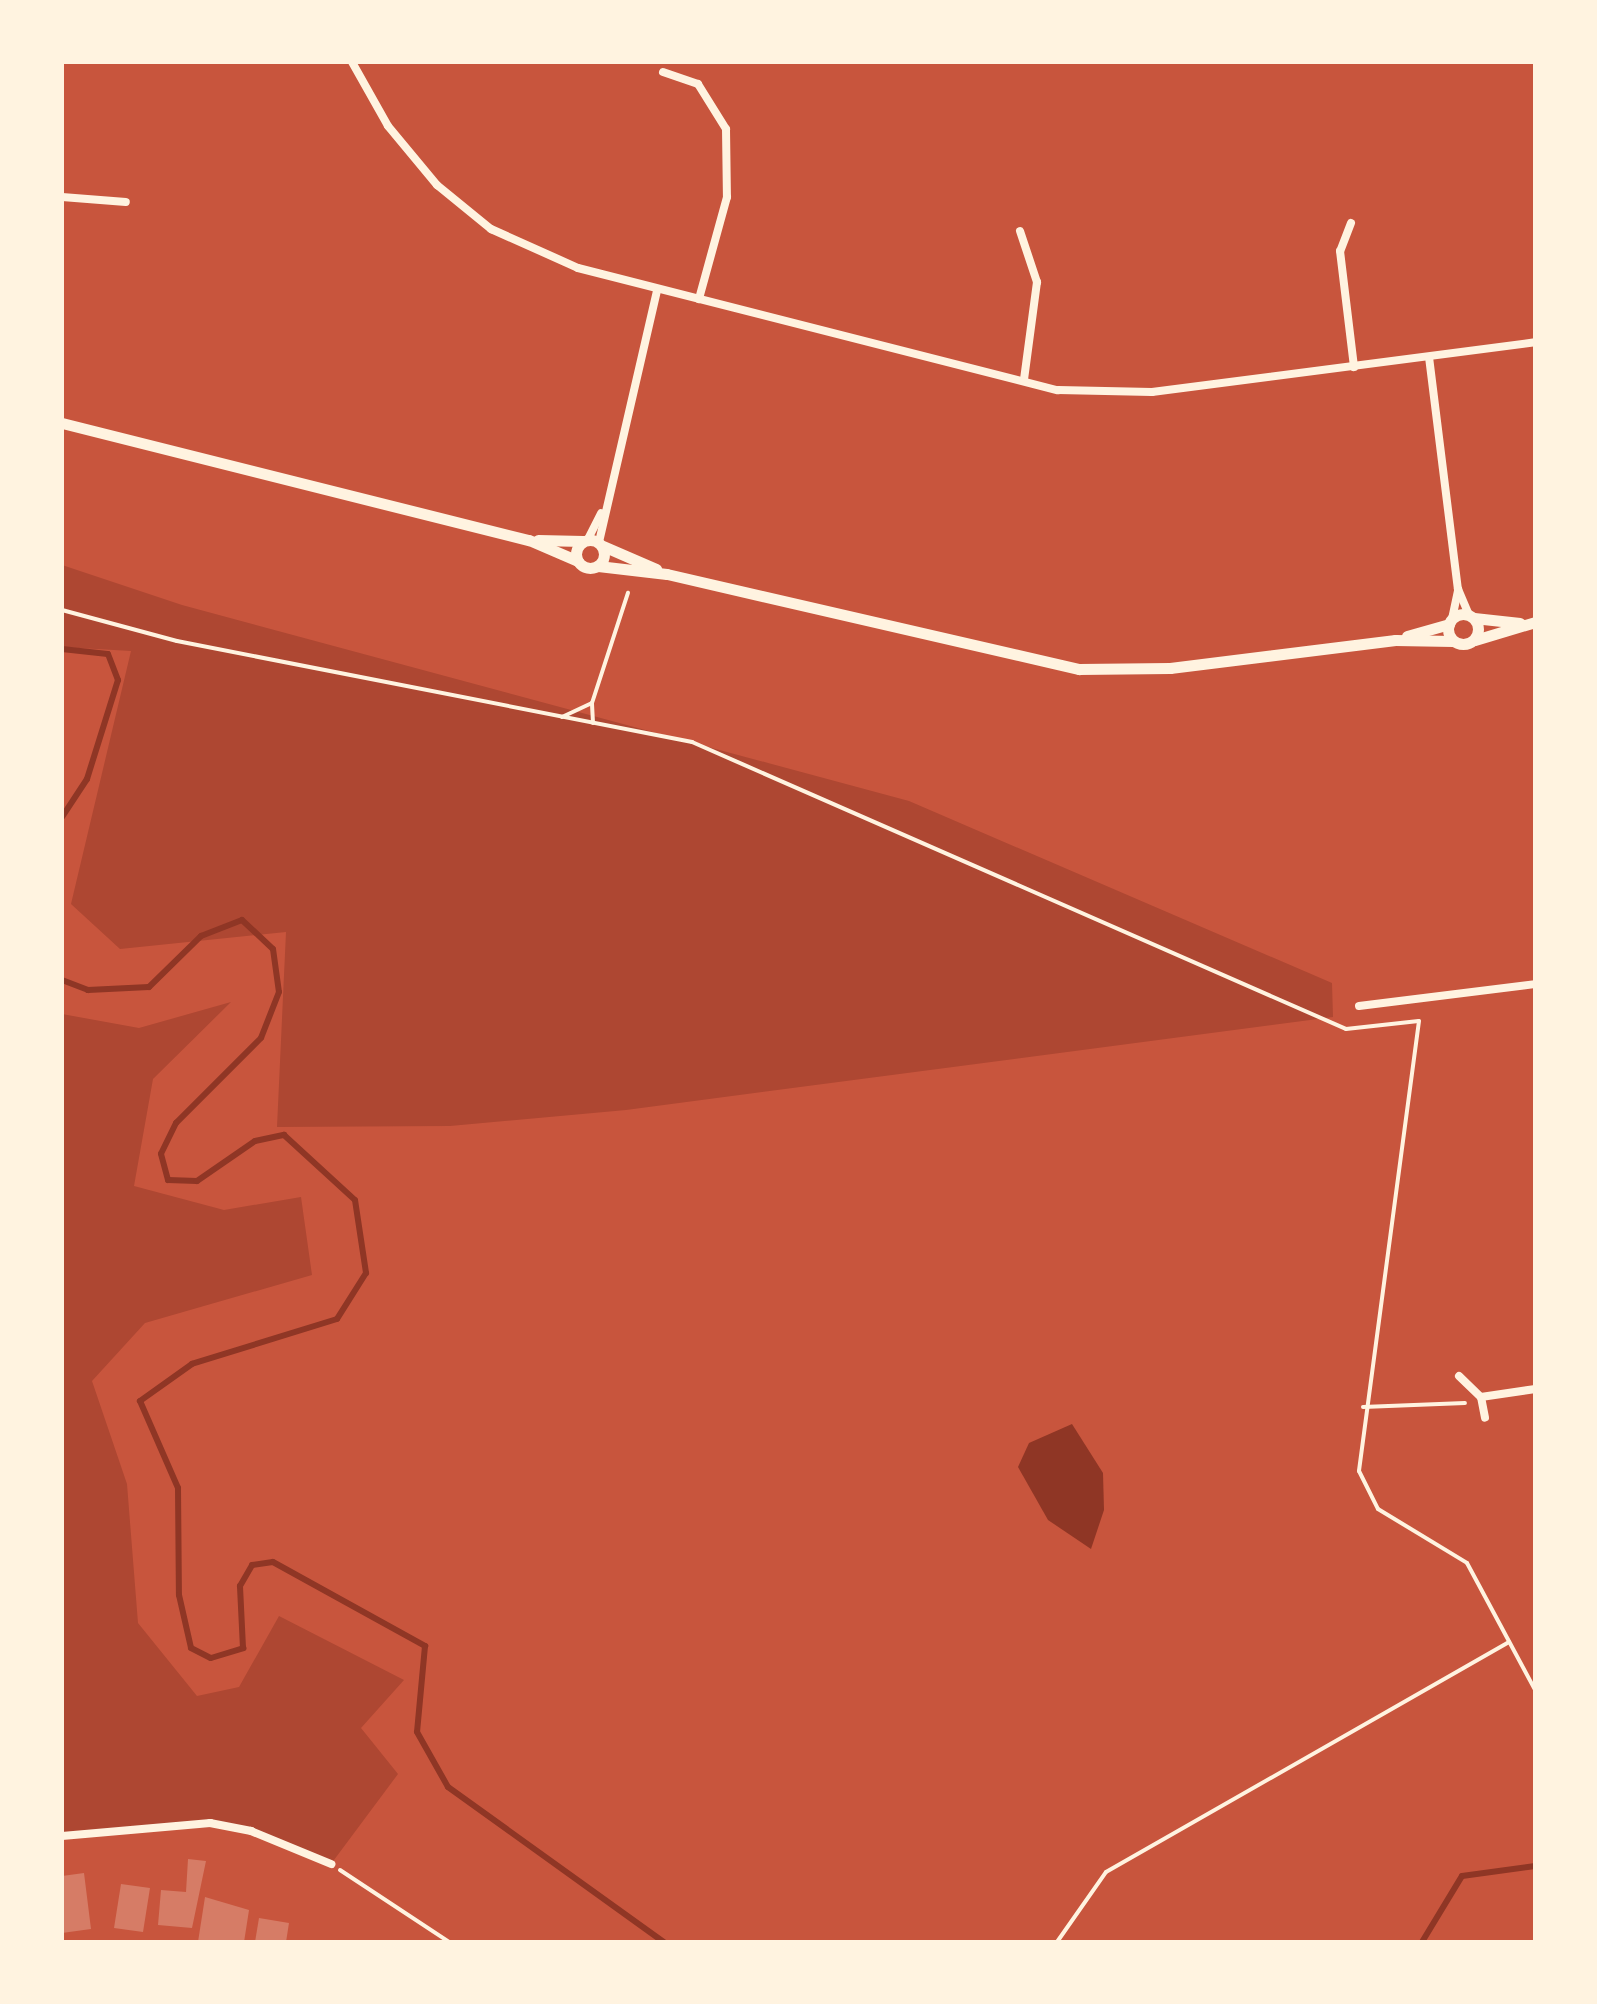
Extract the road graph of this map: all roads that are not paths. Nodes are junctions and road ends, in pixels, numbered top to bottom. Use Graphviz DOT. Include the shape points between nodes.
graph roads {
  1 [pos="352,62"];
  2 [pos="663,72"];
  3 [pos="62,197"];
  4 [pos="126,202"];
  5 [pos="1351,223"];
  6 [pos="1020,231"];
  7 [pos="657,290"];
  8 [pos="699,299"];
  9 [pos="1535,342"];
  10 [pos="1429,357"];
  11 [pos="1354,367"];
  12 [pos="1024,380"];
  13 [pos="62,423"];
  14 [pos="529,540"];
  15 [pos="593,542"];
  16 [pos="578,561"];
  17 [pos="598,566"];
  18 [pos="667,574"];
  19 [pos="1458,589"];
  20 [pos="1471,616"];
  21 [pos="1451,621"];
  22 [pos="1530,623"];
  23 [pos="1395,640"];
  24 [pos="1475,640"];
  25 [pos="1453,641"];
  26 [pos="1535,984"];
  27 [pos="1359,1006"];
  28 [pos="1459,1376"];
  29 [pos="1535,1389"];
  30 [pos="1481,1397"];
  31 [pos="1485,1418"];
  32 [pos="62,1836"];
  33 [pos="335,1867"];
  1 -- 7 [label="street" via="388,126 437,185 491,229 578,268"];
  2 -- 8 [label="street" via="698,84 726,129 727,197"];
  3 -- 4 [label="street"];
  5 -- 11 [label="street" via="1340,251"];
  6 -- 12 [label="street" via="1037,282"];
  7 -- 8 [label="street"];
  7 -- 15 [label="street"];
  8 -- 12 [label="street"];
  9 -- 10 [label="street"];
  10 -- 11 [label="street"];
  10 -- 19 [label="street"];
  11 -- 12 [label="street" via="1123,394"];
  13 -- 14 [label="street"];
  14 -- 15 [label="street"];
  14 -- 16 [label="street"];
  15 -- 16 [label="street"];
  15 -- 17 [label="street"];
  15 -- 18 [label="street"];
  16 -- 17 [label="street"];
  17 -- 18 [label="street"];
  18 -- 23 [label="street" via="1079,669 1170,668"];
  19 -- 20 [label="street"];
  19 -- 21 [label="street"];
  20 -- 21 [label="street"];
  20 -- 22 [label="street"];
  20 -- 24 [label="street"];
  21 -- 23 [label="street"];
  21 -- 25 [label="street"];
  22 -- 24 [label="street"];
  23 -- 25 [label="street"];
  24 -- 25 [label="street"];
  26 -- 27 [label="street"];
  28 -- 30 [label="street"];
  29 -- 30 [label="street"];
  30 -- 31 [label="street"];
  32 -- 33 [label="street" via="210,1823 251,1831"];
}
